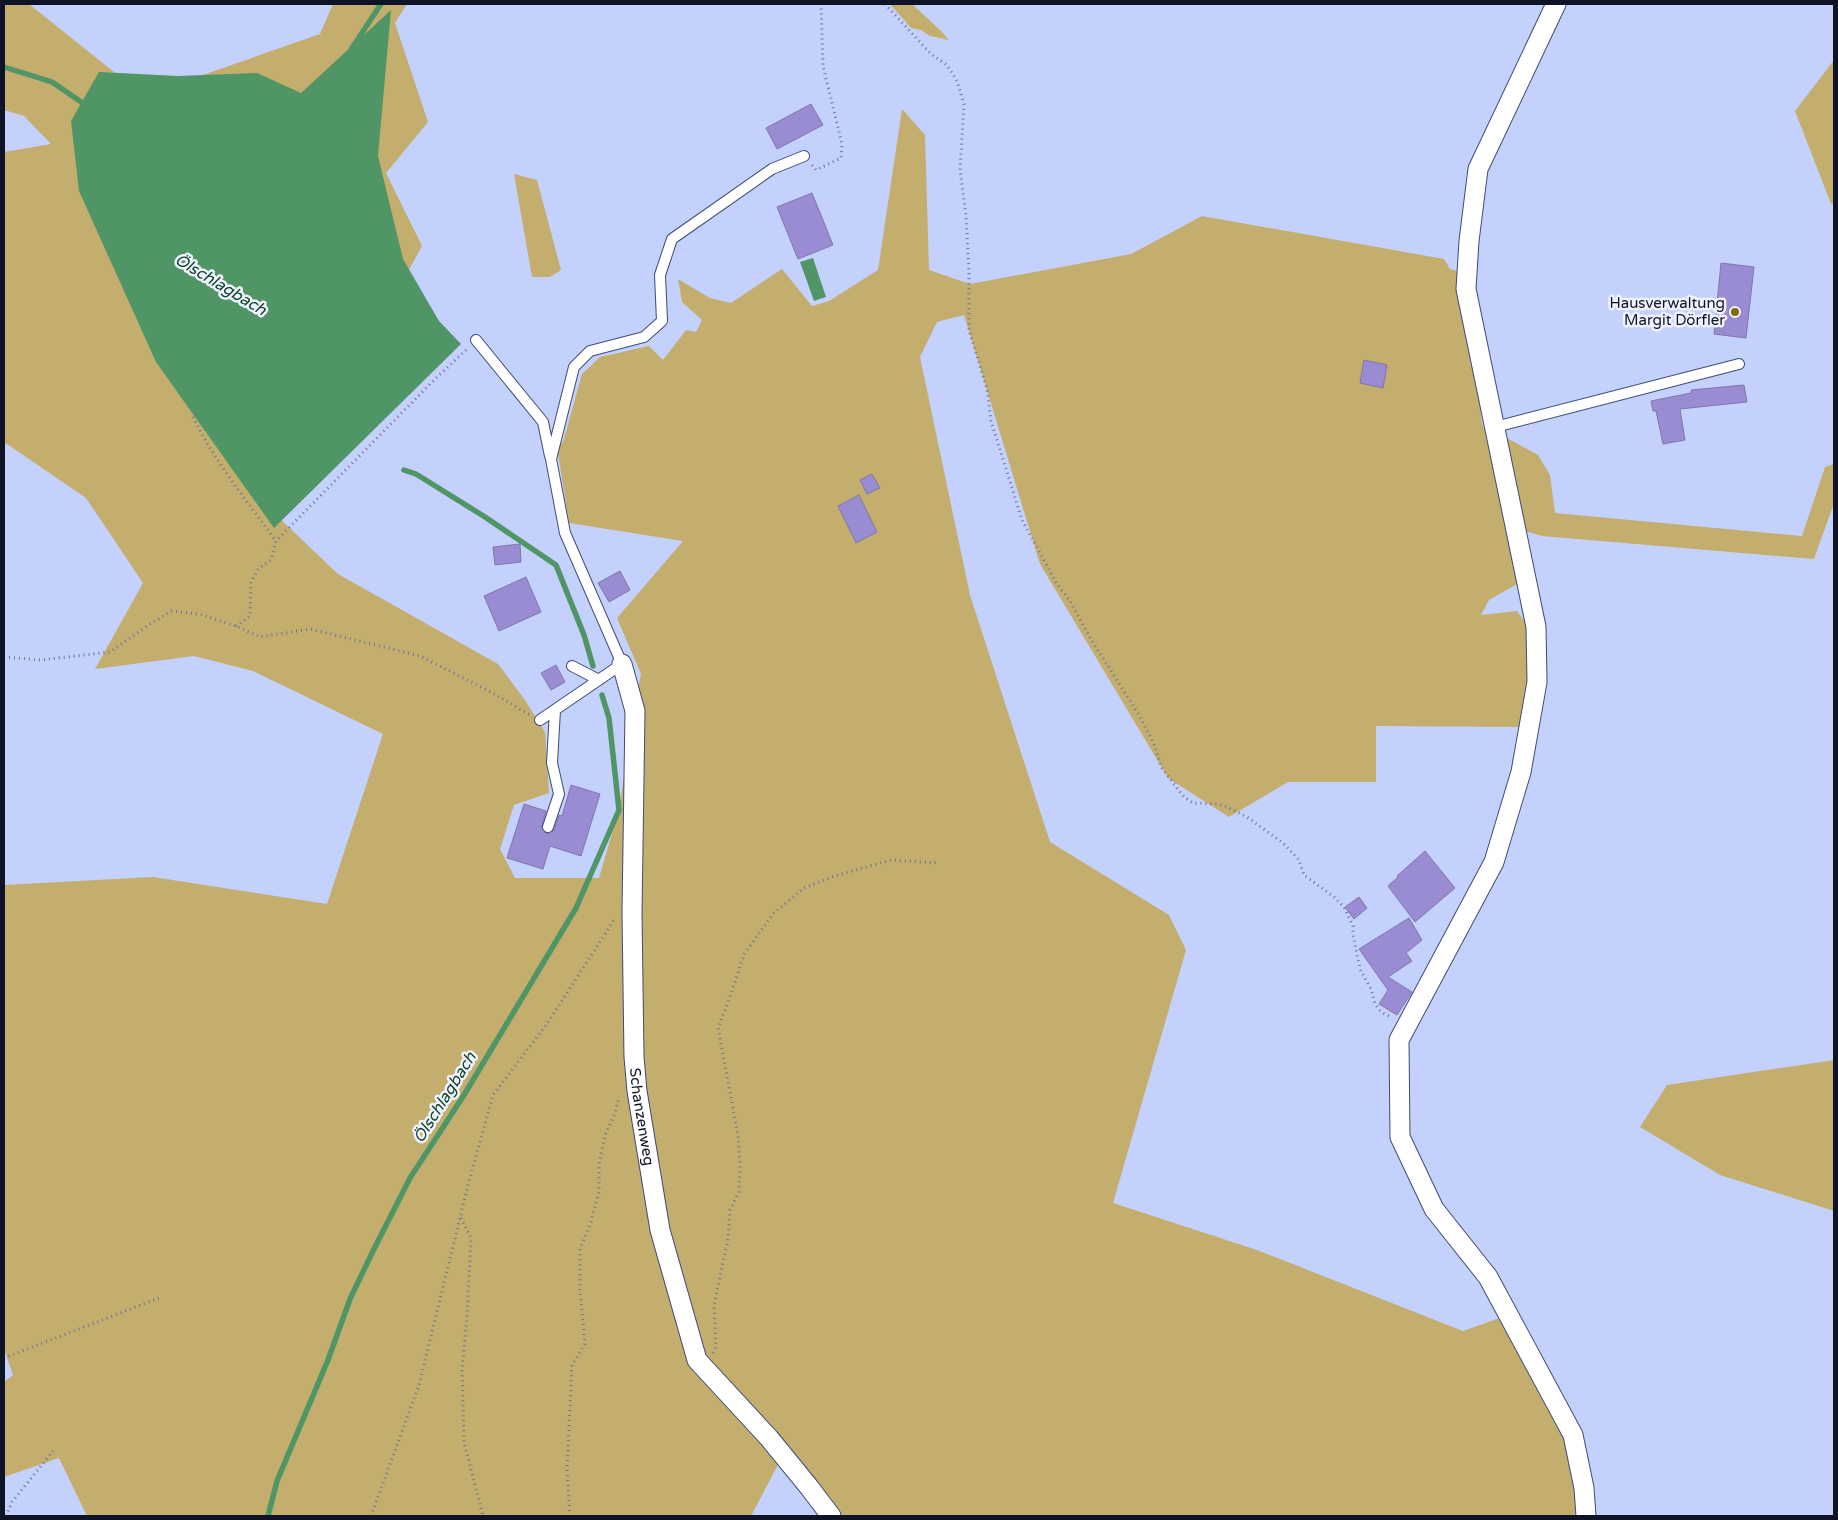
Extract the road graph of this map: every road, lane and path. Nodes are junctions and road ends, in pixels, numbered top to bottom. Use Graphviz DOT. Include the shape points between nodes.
graph roads {
  1 [pos="821,4"];
  2 [pos="885,4"];
  3 [pos="1556,4"];
  4 [pos="804,156"];
  5 [pos="476,340"];
  6 [pos="1739,364"];
  7 [pos="193,417"];
  8 [pos="1496,427"];
  9 [pos="551,459"];
  10 [pos="276,541"];
  11 [pos="236,626"];
  12 [pos="4,657"];
  13 [pos="622,664"];
  14 [pos="572,666"];
  15 [pos="599,680"];
  16 [pos="555,710"];
  17 [pos="540,720"];
  18 [pos="548,827"];
  19 [pos="937,863"];
  20 [pos="617,915"];
  21 [pos="1407,1026"];
  22 [pos="637,1091"];
  23 [pos="460,1217"];
  24 [pos="159,1298"];
  25 [pos="4,1358"];
  26 [pos="706,1370"];
  27 [pos="53,1451"];
  28 [pos="6,1516"];
  29 [pos="371,1516"];
  30 [pos="483,1516"];
  31 [pos="570,1516"];
  32 [pos="831,1516"];
  33 [pos="1586,1516"];
  1 -- 4 [label="path" via="823,66 842,144 841,158 816,170"];
  2 -- 21 [label="path" via="931,54 947,65 957,81 964,104 960,170 966,216 969,330 987,389 991,421 1022,520 1057,584 1140,715 1161,767 1184,797 1193,803 1217,804 1247,817 1283,843 1299,860 1304,875 1334,897 1348,914 1360,969 1375,1004 1381,1012"];
  3 -- 8 [label="street" via="1478,169 1466,289"];
  4 -- 9 [label="lane" via="772,169 672,239 660,274 662,321 644,336 590,351 574,367"];
  5 -- 9 [label="lane" via="543,422"];
  5 -- 10 [label="path"];
  6 -- 8 [label="lane"];
  7 -- 10 [label="path" via="224,471"];
  8 -- 21 [label="street" via="1536,627 1537,682 1521,772 1494,862"];
  9 -- 13 [label="lane" via="565,534"];
  10 -- 11 [label="path" via="270,560 258,568 251,582 250,616"];
  11 -- 12 [label="path" via="199,614 172,611 110,652 41,660"];
  11 -- 17 [label="path" via="260,638 310,629 420,656"];
  13 -- 15 [label="lane"];
  13 -- 22 [label="street, Schanzenweg" via="635,711 632,912"];
  14 -- 15 [label="lane"];
  15 -- 16 [label="lane"];
  16 -- 17 [label="lane"];
  16 -- 18 [label="lane" via="552,762 560,794"];
  19 -- 26 [label="path" via="891,860 804,888 774,913 744,954 718,1028 738,1135 740,1174 739,1192 730,1210 728,1239 714,1305 716,1347"];
  20 -- 23 [label="path" via="549,1021 493,1094"];
  21 -- 33 [label="street" via="1399,1040 1400,1137 1434,1209 1488,1277 1574,1435"];
  22 -- 26 [label="street, Schanzenweg" via="660,1230 697,1360"];
  22 -- 31 [label="path" via="620,1095 605,1135 599,1164 599,1192 580,1249 585,1344 572,1365 570,1381 567,1471"];
  23 -- 29 [label="path" via="419,1385"];
  23 -- 30 [label="path" via="471,1238 462,1368 464,1442"];
  24 -- 25 [label="path"];
  26 -- 32 [label="street, Schanzenweg" via="781,1453"];
  27 -- 28 [label="path" via="12,1502"];
}
